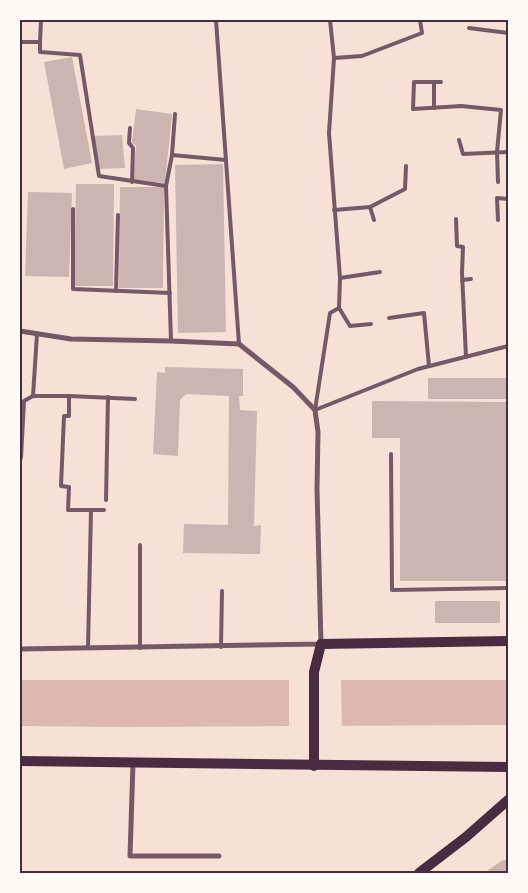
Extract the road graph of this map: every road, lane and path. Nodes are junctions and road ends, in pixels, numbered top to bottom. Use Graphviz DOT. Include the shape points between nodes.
graph roads {
  1 [pos="41,20"];
  2 [pos="216,20"];
  3 [pos="330,20"];
  4 [pos="420,20"];
  5 [pos="469,28"];
  6 [pos="508,33"];
  7 [pos="20,42"];
  8 [pos="40,42"];
  9 [pos="334,58"];
  10 [pos="434,82"];
  11 [pos="441,82"];
  12 [pos="434,108"];
  13 [pos="175,114"];
  14 [pos="130,128"];
  15 [pos="459,140"];
  16 [pos="497,152"];
  17 [pos="508,152"];
  18 [pos="172,155"];
  19 [pos="226,160"];
  20 [pos="406,166"];
  21 [pos="132,182"];
  22 [pos="498,182"];
  23 [pos="166,186"];
  24 [pos="508,199"];
  25 [pos="370,207"];
  26 [pos="73,208"];
  27 [pos="334,210"];
  28 [pos="118,215"];
  29 [pos="456,219"];
  30 [pos="374,220"];
  31 [pos="498,220"];
  32 [pos="380,272"];
  33 [pos="340,278"];
  34 [pos="471,278"];
  35 [pos="462,280"];
  36 [pos="116,291"];
  37 [pos="170,293"];
  38 [pos="339,308"];
  39 [pos="389,318"];
  40 [pos="371,324"];
  41 [pos="20,331"];
  42 [pos="37,334"];
  43 [pos="171,340"];
  44 [pos="239,344"];
  45 [pos="508,346"];
  46 [pos="466,357"];
  47 [pos="429,366"];
  48 [pos="32,396"];
  49 [pos="69,396"];
  50 [pos="108,397"];
  51 [pos="136,399"];
  52 [pos="315,410"];
  53 [pos="391,454"];
  54 [pos="21,458"];
  55 [pos="106,500"];
  56 [pos="90,510"];
  57 [pos="104,510"];
  58 [pos="140,545"];
  59 [pos="508,588"];
  60 [pos="222,591"];
  61 [pos="508,641"];
  62 [pos="321,644"];
  63 [pos="221,647"];
  64 [pos="88,648"];
  65 [pos="140,648"];
  66 [pos="20,649"];
  67 [pos="20,761"];
  68 [pos="133,762"];
  69 [pos="314,766"];
  70 [pos="508,767"];
  71 [pos="508,800"];
  72 [pos="219,856"];
  73 [pos="418,873"];
  1 -- 8 [label="lane"];
  2 -- 19 [label="lane"];
  3 -- 9 [label="lane"];
  4 -- 9 [label="lane" via="422,33 362,56"];
  5 -- 6 [label="lane"];
  7 -- 8 [label="lane"];
  8 -- 21 [label="lane" via="40,52 80,55 99,176"];
  9 -- 27 [label="lane" via="329,134"];
  10 -- 11 [label="lane"];
  10 -- 12 [label="lane"];
  10 -- 12 [label="lane" via="414,82 413,109"];
  12 -- 16 [label="lane" via="461,106 501,110"];
  13 -- 18 [label="lane"];
  14 -- 21 [label="lane" via="129,143 134,148"];
  15 -- 16 [label="lane" via="463,154"];
  16 -- 17 [label="lane"];
  16 -- 22 [label="lane"];
  18 -- 19 [label="lane"];
  18 -- 23 [label="lane"];
  19 -- 44 [label="lane"];
  20 -- 25 [label="lane" via="405,189"];
  21 -- 23 [label="lane"];
  23 -- 37 [label="lane"];
  24 -- 31 [label="lane" via="497,198"];
  25 -- 27 [label="lane"];
  25 -- 30 [label="lane"];
  26 -- 36 [label="lane" via="73,289"];
  27 -- 33 [label="lane"];
  28 -- 36 [label="lane"];
  29 -- 35 [label="lane" via="457,246 463,247"];
  32 -- 33 [label="lane"];
  33 -- 38 [label="lane"];
  34 -- 35 [label="lane"];
  35 -- 46 [label="lane"];
  36 -- 37 [label="lane"];
  37 -- 43 [label="lane"];
  38 -- 40 [label="lane" via="350,326"];
  38 -- 52 [label="lane" via="330,313"];
  39 -- 47 [label="lane" via="424,313"];
  41 -- 42 [label="street"];
  42 -- 43 [label="street" via="71,339"];
  42 -- 48 [label="lane"];
  43 -- 44 [label="street"];
  44 -- 52 [label="street" via="292,386"];
  45 -- 46 [label="lane"];
  46 -- 47 [label="lane"];
  47 -- 52 [label="lane"];
  48 -- 49 [label="lane"];
  48 -- 54 [label="lane" via="24,401"];
  49 -- 50 [label="lane"];
  49 -- 56 [label="lane" via="69,416 64,416 61,486 69,486 68,510"];
  50 -- 51 [label="lane"];
  50 -- 55 [label="lane"];
  52 -- 62 [label="street"];
  53 -- 59 [label="lane" via="392,590"];
  56 -- 57 [label="lane"];
  56 -- 64 [label="lane"];
  58 -- 65 [label="lane"];
  60 -- 63 [label="lane"];
  61 -- 62 [label="main road"];
  62 -- 63 [label="street"];
  62 -- 69 [label="main road" via="314,672"];
  63 -- 65 [label="street"];
  64 -- 65 [label="street"];
  64 -- 66 [label="street"];
  67 -- 68 [label="main road"];
  68 -- 69 [label="main road"];
  68 -- 72 [label="street" via="130,856"];
  69 -- 70 [label="main road"];
  71 -- 73 [label="main road"];
}
